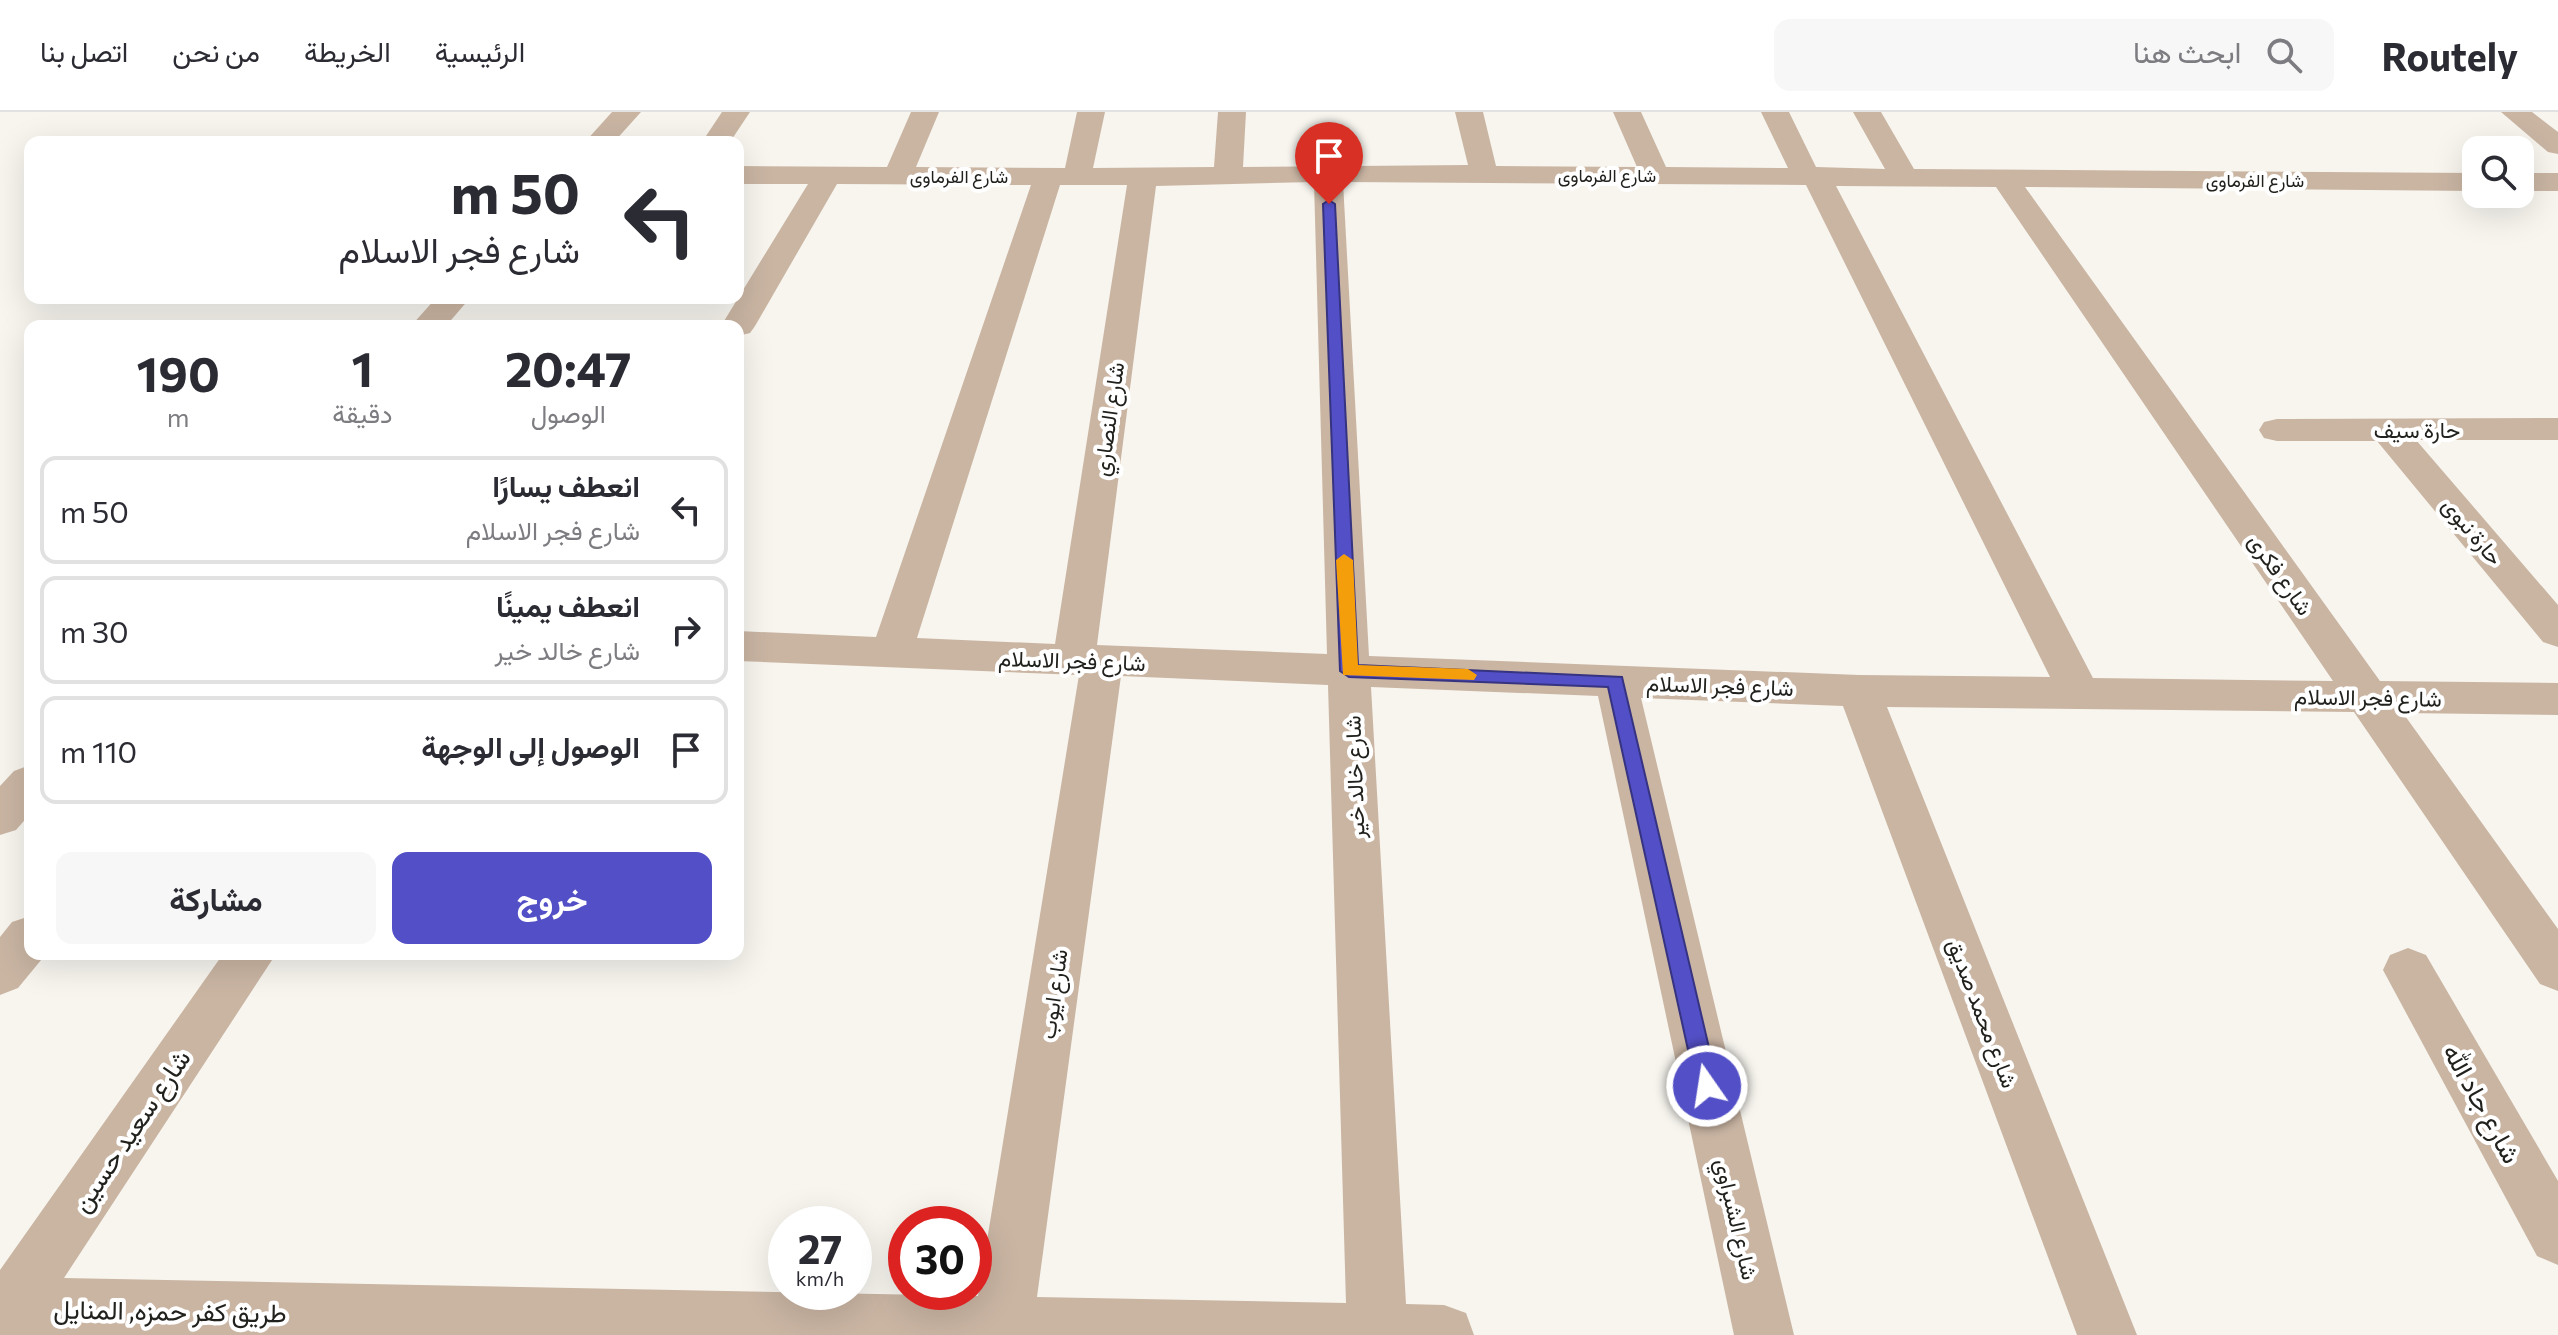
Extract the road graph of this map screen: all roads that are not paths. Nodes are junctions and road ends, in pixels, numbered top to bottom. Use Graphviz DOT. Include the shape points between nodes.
graph roads {
  1 [pos="627,112"];
  2 [pos="736,112"];
  3 [pos="925,112"];
  4 [pos="1091,112"];
  5 [pos="1232,112"];
  6 [pos="1469,112"];
  7 [pos="1627,112"];
  8 [pos="1775,112"];
  9 [pos="1867,112"];
  10 [pos="2515,112"];
  11 [pos="605,136"];
  12 [pos="720,136"];
  13 [pos="2558,146"];
  14 [pos="1328,173"];
  15 [pos="1484,174"];
  16 [pos="744,175"];
  17 [pos="828,175"];
  18 [pos="1655,175"];
  19 [pos="898,176"];
  20 [pos="1228,176"];
  21 [pos="1811,176"];
  22 [pos="1062,177"];
  23 [pos="1143,177"];
  24 [pos="1904,177"];
  25 [pos="2004,178"];
  26 [pos="2462,182"];
  27 [pos="2534,182"];
  28 [pos="2558,182"];
  29 [pos="448,304"];
  30 [pos="434,320"];
  31 [pos="742,320"];
  32 [pos="2387,429"];
  33 [pos="2558,429"];
  34 [pos="2277,430"];
  35 [pos="2558,632"];
  36 [pos="744,646"];
  37 [pos="892,652"];
  38 [pos="1088,661"];
  39 [pos="1349,671"];
  40 [pos="1616,681"];
  41 [pos="1859,691"];
  42 [pos="2080,694"];
  43 [pos="2367,697"];
  44 [pos="2558,699"];
  45 [pos="24,790"];
  46 [pos="0,817"];
  47 [pos="24,944"];
  48 [pos="247,960"];
  49 [pos="2558,969"];
  50 [pos="2408,970"];
  51 [pos="0,973"];
  52 [pos="2558,1236"];
  53 [pos="5,1307"];
  54 [pos="342,1324"];
  55 [pos="682,1328"];
  56 [pos="1014,1329"];
  57 [pos="1341,1334"];
  58 [pos="1444,1335"];
  59 [pos="1764,1335"];
  60 [pos="2107,1335"];
  1 -- 11 [label="street"];
  2 -- 12 [label="street"];
  3 -- 19 [label="street"];
  4 -- 22 [label="street"];
  5 -- 20 [label="street"];
  6 -- 15 [label="street"];
  7 -- 18 [label="street"];
  8 -- 21 [label="street"];
  9 -- 24 [label="street"];
  10 -- 13 [label="street"];
  14 -- 15 [label="street, شارع الفرماوى"];
  14 -- 20 [label="street, شارع الفرماوى"];
  14 -- 39 [label="street, شارع خالد خير"];
  15 -- 18 [label="street, شارع الفرماوى"];
  16 -- 17 [label="street, شارع الفرماوى"];
  17 -- 19 [label="street, شارع الفرماوى"];
  17 -- 31 [label="street"];
  18 -- 21 [label="street, شارع الفرماوى"];
  19 -- 22 [label="street, شارع الفرماوى"];
  20 -- 23 [label="street, شارع الفرماوى"];
  21 -- 24 [label="street, شارع الفرماوى"];
  21 -- 42 [label="street"];
  22 -- 23 [label="street, شارع الفرماوى"];
  22 -- 37 [label="street"];
  23 -- 38 [label="street, شارع النصاري"];
  24 -- 25 [label="street, شارع الفرماوى"];
  25 -- 26 [label="street, شارع الفرماوى"];
  25 -- 43 [label="street, شارع فكرى"];
  27 -- 28 [label="street"];
  29 -- 30 [label="street"];
  32 -- 33 [label="street, حارة سيف"];
  32 -- 34 [label="street, حارة سيف"];
  32 -- 35 [label="street, حارة نبوى"];
  36 -- 37 [label="street, شارع فجر الاسلام"];
  37 -- 38 [label="street, شارع فجر الاسلام"];
  38 -- 39 [label="street, شارع فجر الاسلام"];
  38 -- 56 [label="street, شارع ايوب"];
  39 -- 40 [label="street, شارع فجر الاسلام"];
  39 -- 57 [label="street, شارع خالد خير"];
  40 -- 41 [label="street, شارع فجر الاسلام"];
  40 -- 59 [label="street, شارع الشبراوي"];
  41 -- 42 [label="street, شارع فجر الاسلام"];
  41 -- 60 [label="street, شارع محمد صديق"];
  42 -- 43 [label="street, شارع فجر الاسلام"];
  43 -- 44 [label="street, شارع فجر الاسلام"];
  43 -- 49 [label="street, شارع فكرى"];
  45 -- 46 [label="street"];
  47 -- 51 [label="street"];
  48 -- 53 [label="street, شارع سعيد حسين"];
  50 -- 52 [label="street, شارع جاد الله"];
  53 -- 54 [label="street, طريق كفر حمزه, المنايل"];
  54 -- 55 [label="street, طريق كفر حمزه, المنايل"];
  55 -- 56 [label="street, طريق كفر حمزه, المنايل"];
  56 -- 57 [label="street, طريق كفر حمزه, المنايل"];
  57 -- 58 [label="street, طريق كفر حمزه, المنايل"];
}
